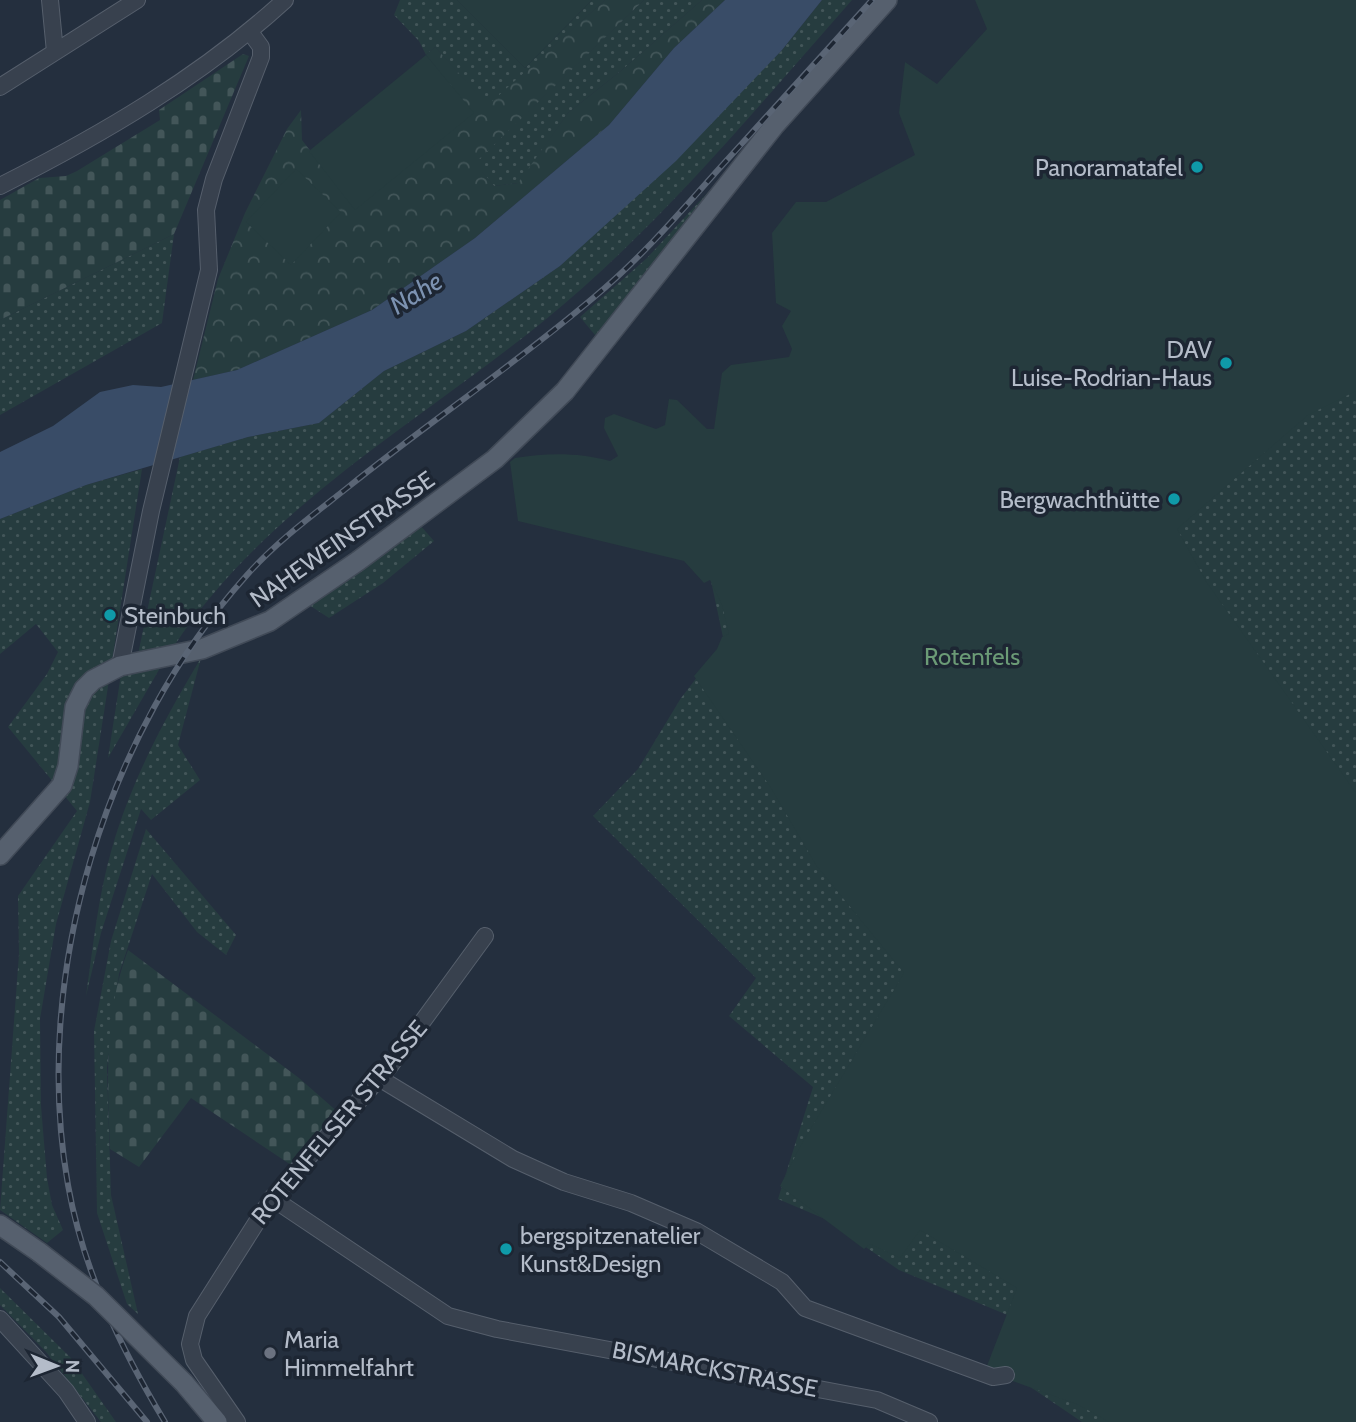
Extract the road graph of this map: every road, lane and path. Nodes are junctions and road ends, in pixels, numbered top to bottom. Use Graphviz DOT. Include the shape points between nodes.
graph roads {
  1 [pos="50,0"];
  2 [pos="137,0"];
  3 [pos="285,0"];
  4 [pos="887,0"];
  5 [pos="250,32"];
  6 [pos="55,52"];
  7 [pos="0,87"];
  8 [pos="0,186"];
  9 [pos="120,666"];
  10 [pos="0,855"];
  11 [pos="485,936"];
  12 [pos="379,1078"];
  13 [pos="272,1198"];
  14 [pos="0,1225"];
  15 [pos="0,1319"];
  16 [pos="1006,1375"];
  17 [pos="88,1422"];
  18 [pos="217,1422"];
  19 [pos="237,1422"];
  20 [pos="929,1422"];
  1 -- 6 [label="street"];
  2 -- 6 [label="street"];
  3 -- 5 [label="street"];
  4 -- 9 [label="main road, NAHEWEINSTRASSE" via="774,126 565,391 495,459 287,611 222,642"];
  5 -- 8 [label="street" via="102,132"];
  5 -- 9 [label="street" via="261,47 261,57 208,200 205,224 210,261 150,511"];
  6 -- 7 [label="street"];
  9 -- 10 [label="main road, NAHEWEINSTRASSE" via="84,689 75,707 62,785"];
  11 -- 12 [label="street, ROTENFELSER STRASSE"];
  12 -- 13 [label="street, ROTENFELSER STRASSE"];
  12 -- 16 [label="street" via="513,1159 696,1231 782,1282 805,1308 993,1377"];
  13 -- 19 [label="street, ROTENFELSER STRASSE" via="208,1294 190,1344 194,1360"];
  13 -- 20 [label="street, BISMARCKSTRASSE" via="448,1316 877,1400"];
  14 -- 18 [label="main road, bridge" via="96,1296"];
  15 -- 17 [label="street"];
}
